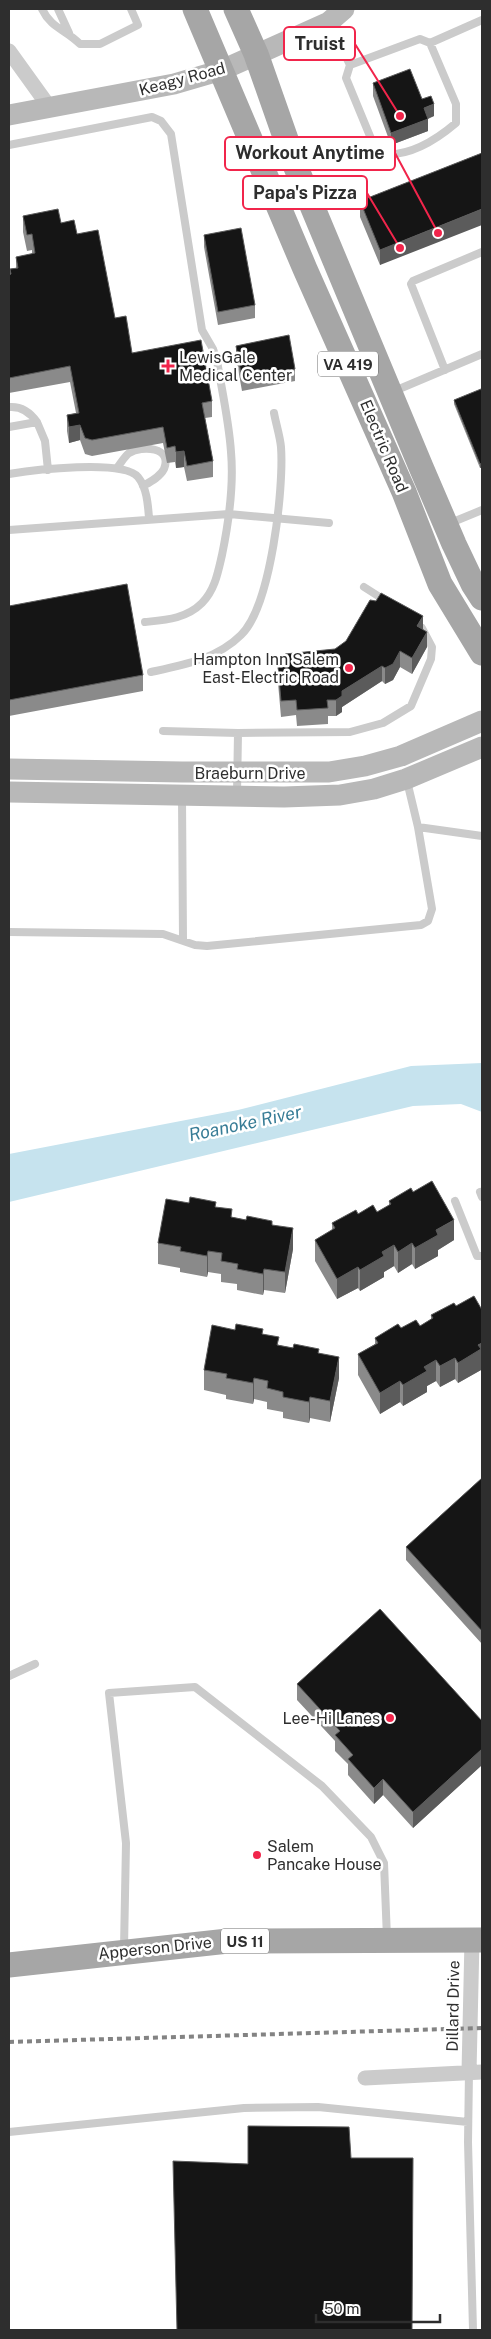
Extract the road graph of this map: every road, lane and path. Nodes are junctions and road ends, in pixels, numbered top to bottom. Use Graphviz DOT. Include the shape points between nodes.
graph roads {
  1 [pos="42,9"];
  2 [pos="58,9"];
  3 [pos="131,9"];
  4 [pos="195,9"];
  5 [pos="236,9"];
  6 [pos="336,15"];
  7 [pos="482,20"];
  8 [pos="69,33"];
  9 [pos="430,43"];
  10 [pos="9,51"];
  11 [pos="256,54"];
  12 [pos="350,65"];
  13 [pos="222,70"];
  14 [pos="50,108"];
  15 [pos="9,115"];
  16 [pos="9,146"];
  17 [pos="482,252"];
  18 [pos="482,354"];
  19 [pos="445,370"];
  20 [pos="390,393"];
  21 [pos="9,407"];
  22 [pos="274,413"];
  23 [pos="37,422"];
  24 [pos="9,427"];
  25 [pos="117,468"];
  26 [pos="48,470"];
  27 [pos="9,474"];
  28 [pos="143,486"];
  29 [pos="482,510"];
  30 [pos="229,514"];
  31 [pos="149,518"];
  32 [pos="278,518"];
  33 [pos="329,523"];
  34 [pos="446,525"];
  35 [pos="9,530"];
  36 [pos="364,587"];
  37 [pos="482,598"];
  38 [pos="395,607"];
  39 [pos="419,621"];
  40 [pos="145,622"];
  41 [pos="482,653"];
  42 [pos="151,672"];
  43 [pos="482,721"];
  44 [pos="163,731"];
  45 [pos="238,734"];
  46 [pos="482,747"];
  47 [pos="9,769"];
  48 [pos="134,771"];
  49 [pos="238,772"];
  50 [pos="329,772"];
  51 [pos="406,779"];
  52 [pos="9,792"];
  53 [pos="131,793"];
  54 [pos="332,795"];
  55 [pos="182,796"];
  56 [pos="237,796"];
  57 [pos="418,827"];
  58 [pos="482,836"];
  59 [pos="9,932"];
  60 [pos="183,940"];
  61 [pos="455,1201"];
  62 [pos="482,1256"];
  63 [pos="35,1664"];
  64 [pos="9,1676"];
  65 [pos="387,1940"];
  66 [pos="477,1940"];
  67 [pos="124,1951"];
  68 [pos="9,1966"];
  69 [pos="476,2072"];
  70 [pos="364,2078"];
  71 [pos="468,2122"];
  72 [pos="9,2132"];
  73 [pos="472,2330"];
  1 -- 8 [label="lane" via="48,22"];
  2 -- 8 [label="lane"];
  3 -- 8 [label="lane" via="138,25 100,44 80,44"];
  4 -- 13 [label="main road, VA 419"];
  5 -- 11 [label="main road, VA 419"];
  6 -- 11 [label="street, Keagy Road"];
  6 -- 12 [label="lane"];
  7 -- 9 [label="lane"];
  9 -- 12 [label="lane" via="420,39"];
  9 -- 12 [label="lane" via="456,104 456,123 438,139 396,156 382,154 372,141 346,78"];
  10 -- 14 [label="street"];
  11 -- 13 [label="street, Keagy Road"];
  11 -- 20 [label="main road, Electric Road / VA 419" via="295,166"];
  13 -- 14 [label="street, Keagy Road" via="174,84"];
  13 -- 41 [label="main road, Electric Road / VA 419" via="305,269 404,492 440,584"];
  14 -- 15 [label="street, Keagy Road"];
  16 -- 30 [label="lane" via="152,117 167,127 171,134 202,330 213,349 218,370 231,452"];
  17 -- 19 [label="lane" via="411,284"];
  18 -- 19 [label="lane"];
  19 -- 20 [label="lane"];
  20 -- 34 [label="main road, Electric Road / VA 419"];
  21 -- 23 [label="lane" via="23,409"];
  22 -- 32 [label="lane" via="281,446"];
  23 -- 24 [label="lane"];
  23 -- 26 [label="lane" via="45,441"];
  25 -- 26 [label="lane"];
  25 -- 28 [label="lane" via="128,470 138,477"];
  25 -- 28 [label="lane" via="126,456 141,448 161,452 164,468"];
  26 -- 27 [label="lane"];
  28 -- 31 [label="lane"];
  29 -- 34 [label="lane"];
  30 -- 31 [label="lane"];
  30 -- 32 [label="lane"];
  30 -- 40 [label="lane" via="217,578 211,592 197,607 178,617"];
  31 -- 35 [label="lane"];
  32 -- 33 [label="lane"];
  32 -- 42 [label="lane" via="257,612 242,634 194,663"];
  34 -- 37 [label="main road, Electric Road / VA 419"];
  36 -- 38 [label="lane"];
  39 -- 45 [label="lane" via="432,647 431,659 411,706 384,723 350,732"];
  43 -- 50 [label="street, Braeburn Drive" via="401,756"];
  44 -- 45 [label="lane"];
  45 -- 49 [label="lane"];
  46 -- 51 [label="street, Braeburn Drive"];
  47 -- 48 [label="street, Braeburn Drive"];
  48 -- 49 [label="street, Braeburn Drive"];
  48 -- 53 [label="street"];
  49 -- 50 [label="street, Braeburn Drive"];
  49 -- 56 [label="lane"];
  50 -- 54 [label="street"];
  51 -- 54 [label="street, Braeburn Drive" via="374,789"];
  51 -- 57 [label="lane"];
  52 -- 53 [label="street, Braeburn Drive"];
  53 -- 55 [label="street, Braeburn Drive"];
  54 -- 56 [label="street, Braeburn Drive"];
  55 -- 56 [label="street, Braeburn Drive"];
  55 -- 60 [label="lane"];
  57 -- 58 [label="lane"];
  57 -- 60 [label="lane" via="432,908 428,921 421,925 208,946"];
  59 -- 60 [label="lane" via="163,934"];
  61 -- 62 [label="lane" via="477,1256"];
  63 -- 64 [label="lane"];
  65 -- 66 [label="main road, Apperson Drive / US 11"];
  65 -- 67 [label="main road, Apperson Drive / US 11" via="228,1941"];
  65 -- 67 [label="lane" via="384,1863 371,1837 322,1786 195,1687 109,1693 126,1843"];
  66 -- 69 [label="street, Dillard Drive"];
  67 -- 68 [label="main road, Apperson Drive / US 11"];
  69 -- 70 [label="street, Dillard Drive"];
  69 -- 71 [label="lane"];
  71 -- 72 [label="lane" via="318,2107 244,2108"];
  71 -- 73 [label="lane"];
}
